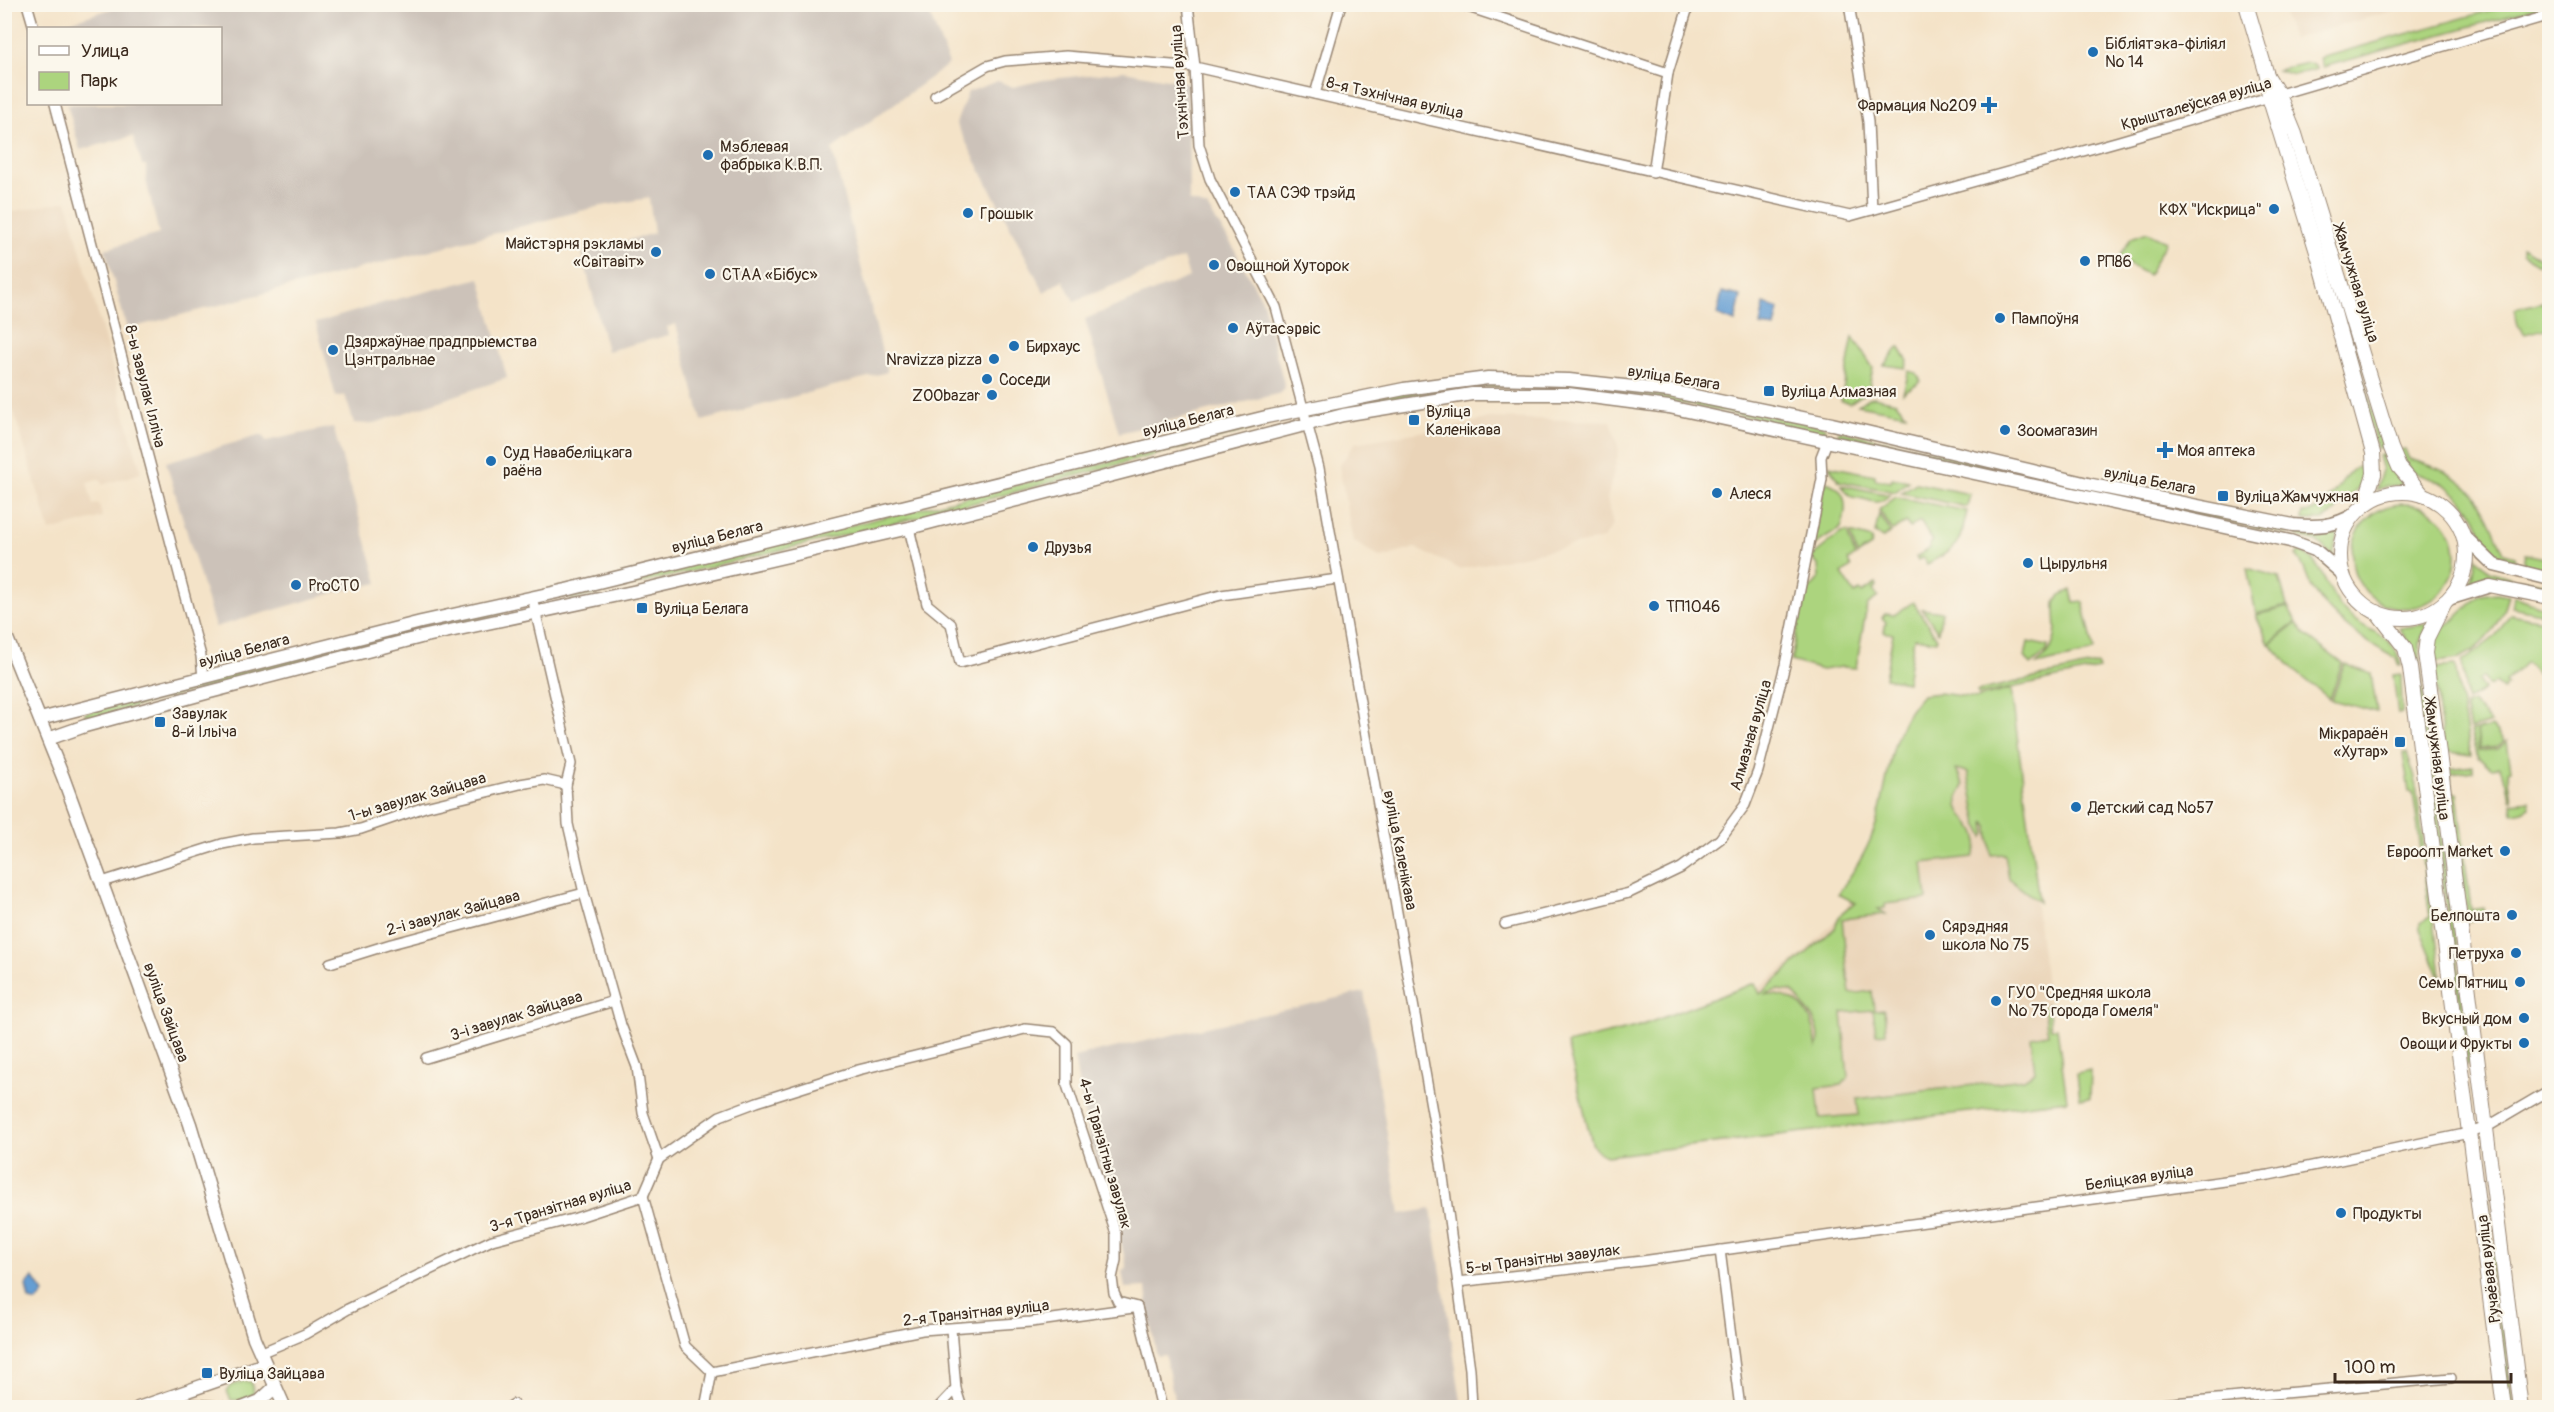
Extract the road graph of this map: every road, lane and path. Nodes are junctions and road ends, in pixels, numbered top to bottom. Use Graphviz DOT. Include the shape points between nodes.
graph roads {
  1 [pos="27,4"];
  2 [pos="1188,4"];
  3 [pos="1341,4"];
  4 [pos="1459,4"];
  5 [pos="1689,4"];
  6 [pos="1849,4"];
  7 [pos="2246,4"];
  8 [pos="2550,15"];
  9 [pos="34,27"];
  10 [pos="1195,67"];
  11 [pos="1668,73"];
  12 [pos="1315,94"];
  13 [pos="935,96"];
  14 [pos="2274,96"];
  15 [pos="55,105"];
  16 [pos="1653,173"];
  17 [pos="1872,210"];
  18 [pos="1850,216"];
  19 [pos="1304,408"];
  20 [pos="1308,424"];
  21 [pos="1828,439"];
  22 [pos="2423,495"];
  23 [pos="2365,502"];
  24 [pos="2355,514"];
  25 [pos="909,528"];
  26 [pos="2463,534"];
  27 [pos="2344,575"];
  28 [pos="1338,579"];
  29 [pos="2550,579"];
  30 [pos="532,597"];
  31 [pos="2550,598"];
  32 [pos="2446,601"];
  33 [pos="2377,612"];
  34 [pos="535,613"];
  35 [pos="4,631"];
  36 [pos="203,678"];
  37 [pos="40,719"];
  38 [pos="48,739"];
  39 [pos="566,785"];
  40 [pos="102,882"];
  41 [pos="584,893"];
  42 [pos="1505,924"];
  43 [pos="330,963"];
  44 [pos="614,1001"];
  45 [pos="426,1058"];
  46 [pos="2550,1090"];
  47 [pos="2487,1127"];
  48 [pos="2469,1133"];
  49 [pos="659,1160"];
  50 [pos="643,1196"];
  51 [pos="1720,1250"];
  52 [pos="1458,1282"];
  53 [pos="1137,1307"];
  54 [pos="951,1329"];
  55 [pos="262,1358"];
  56 [pos="712,1372"];
  57 [pos="2451,1378"];
  58 [pos="275,1387"];
  59 [pos="956,1389"];
  60 [pos="154,1403"];
  61 [pos="138,1407"];
  62 [pos="222,1407"];
  63 [pos="242,1407"];
  64 [pos="285,1407"];
  65 [pos="705,1407"];
  66 [pos="938,1407"];
  67 [pos="962,1407"];
  68 [pos="1162,1407"];
  69 [pos="1472,1407"];
  70 [pos="1740,1407"];
  71 [pos="2117,1407"];
  72 [pos="2504,1407"];
  73 [pos="2521,1407"];
  1 -- 9 [label="street"];
  2 -- 10 [label="street, Тэхнічная вуліца"];
  3 -- 12 [label="street"];
  4 -- 11 [label="street"];
  5 -- 11 [label="street"];
  6 -- 17 [label="street" via="1868,122"];
  7 -- 14 [label="main road, Жамчужная вуліца"];
  8 -- 14 [label="street, Крышталеўская вуліца"];
  10 -- 12 [label="street, 8-я Тэхнічная вуліца"];
  10 -- 13 [label="street, 8-я Тэхнічная вуліца" via="1066,56 1005,61 987,66"];
  10 -- 19 [label="street, Тэхнічная вуліца" via="1198,145 1210,179 1276,307"];
  11 -- 16 [label="street"];
  12 -- 16 [label="street, 8-я Тэхнічная вуліца"];
  14 -- 17 [label="street, Крышталеўская вуліца"];
  14 -- 22 [label="main road, Жамчужная вуліца" via="2295,134 2391,448 2399,467"];
  14 -- 23 [label="main road, Жамчужная вуліца" via="2373,453 2374,474"];
  15 -- 36 [label="street, 8-ы завулак Ілліча" via="197,639"];
  16 -- 18 [label="street, 8-я Тэхнічная вуліца"];
  17 -- 18 [label="street, Крышталеўская вуліца"];
  19 -- 20 [label="street, Тэхнічная вуліца"];
  19 -- 24 [label="street, вуліца Белага" via="1442,382 1488,378 1569,380 1701,397 2092,485 2293,525 2319,528"];
  19 -- 30 [label="street, вуліца Белага"];
  20 -- 21 [label="street, вуліца Белага" via="1472,394 1568,394 1669,407"];
  20 -- 25 [label="street, вуліца Белага"];
  20 -- 28 [label="street, вуліца Каленікава"];
  21 -- 27 [label="street, вуліца Белага" via="2290,541 2315,550"];
  21 -- 42 [label="street, Алмазная вуліца" via="1821,457 1822,479 1785,665 1758,771 1745,805 1720,839 1681,868 1629,893"];
  22 -- 23 [label="main road" via="2399,492"];
  22 -- 26 [label="main road" via="2451,514"];
  23 -- 24 [label="main road"];
  24 -- 27 [label="main road" via="2341,548"];
  25 -- 28 [label="street" via="923,595 931,610 951,624 960,663 1221,595"];
  25 -- 34 [label="street, вуліца Белага"];
  26 -- 29 [label="street" via="2494,565"];
  26 -- 32 [label="main road" via="2463,573"];
  27 -- 33 [label="main road" via="2355,596"];
  28 -- 52 [label="street, вуліца Каленікава" via="1441,1163"];
  30 -- 34 [label="street"];
  30 -- 36 [label="street, вуліца Белага"];
  31 -- 32 [label="street" via="2490,586"];
  32 -- 33 [label="main road" via="2410,617"];
  32 -- 47 [label="main road, Жамчужная вуліца" via="2427,638 2425,666"];
  33 -- 48 [label="main road, Жамчужная вуліца" via="2409,658"];
  34 -- 38 [label="street, вуліца Белага" via="421,636"];
  34 -- 39 [label="street" via="571,764"];
  35 -- 37 [label="street, вуліца Зайцава"];
  36 -- 37 [label="street, вуліца Белага"];
  37 -- 38 [label="street, вуліца Зайцава"];
  38 -- 40 [label="street, вуліца Зайцава"];
  39 -- 40 [label="street, 1-ы завулак Зайцава" via="544,780 520,784 340,833 253,838 222,844"];
  39 -- 41 [label="street" via="568,824"];
  40 -- 55 [label="street, вуліца Зайцава" via="190,1124"];
  41 -- 43 [label="street, 2-і завулак Зайцава"];
  41 -- 44 [label="street"];
  44 -- 45 [label="street, 3-і завулак Зайцава"];
  44 -- 49 [label="street" via="637,1067 643,1113"];
  46 -- 47 [label="street, Беліцкая вуліца"];
  47 -- 48 [label="street, Беліцкая вуліца"];
  47 -- 73 [label="main road, Ручаёвая вуліца"];
  48 -- 51 [label="street, Беліцкая вуліца" via="2269,1175"];
  48 -- 72 [label="main road, Ручаёвая вуліца"];
  49 -- 50 [label="street, 3-я Транзітная вуліца"];
  49 -- 53 [label="street, 4-ы Транзітны завулак" via="720,1116 756,1102 858,1070 1025,1029 1054,1032 1067,1044 1067,1085 1116,1234 1114,1293 1118,1302"];
  50 -- 55 [label="street, 3-я Транзітная вуліца" via="492,1240 348,1309"];
  50 -- 56 [label="street" via="685,1346"];
  51 -- 52 [label="street, 5-ы Транзітны завулак"];
  51 -- 70 [label="street"];
  52 -- 69 [label="street, 5-ы Транзітны завулак"];
  53 -- 54 [label="street, 2-я Транзітная вуліца"];
  53 -- 68 [label="street"];
  54 -- 56 [label="street, 2-я Транзітная вуліца" via="922,1330"];
  54 -- 59 [label="street"];
  55 -- 58 [label="street, вуліца Зайцава"];
  55 -- 60 [label="street"];
  56 -- 65 [label="street"];
  57 -- 71 [label="street"];
  58 -- 63 [label="street" via="260,1401"];
  58 -- 64 [label="street, вуліца Зайцава"];
  59 -- 66 [label="street"];
  59 -- 67 [label="street"];
  60 -- 61 [label="street"];
  60 -- 62 [label="street"];
}
